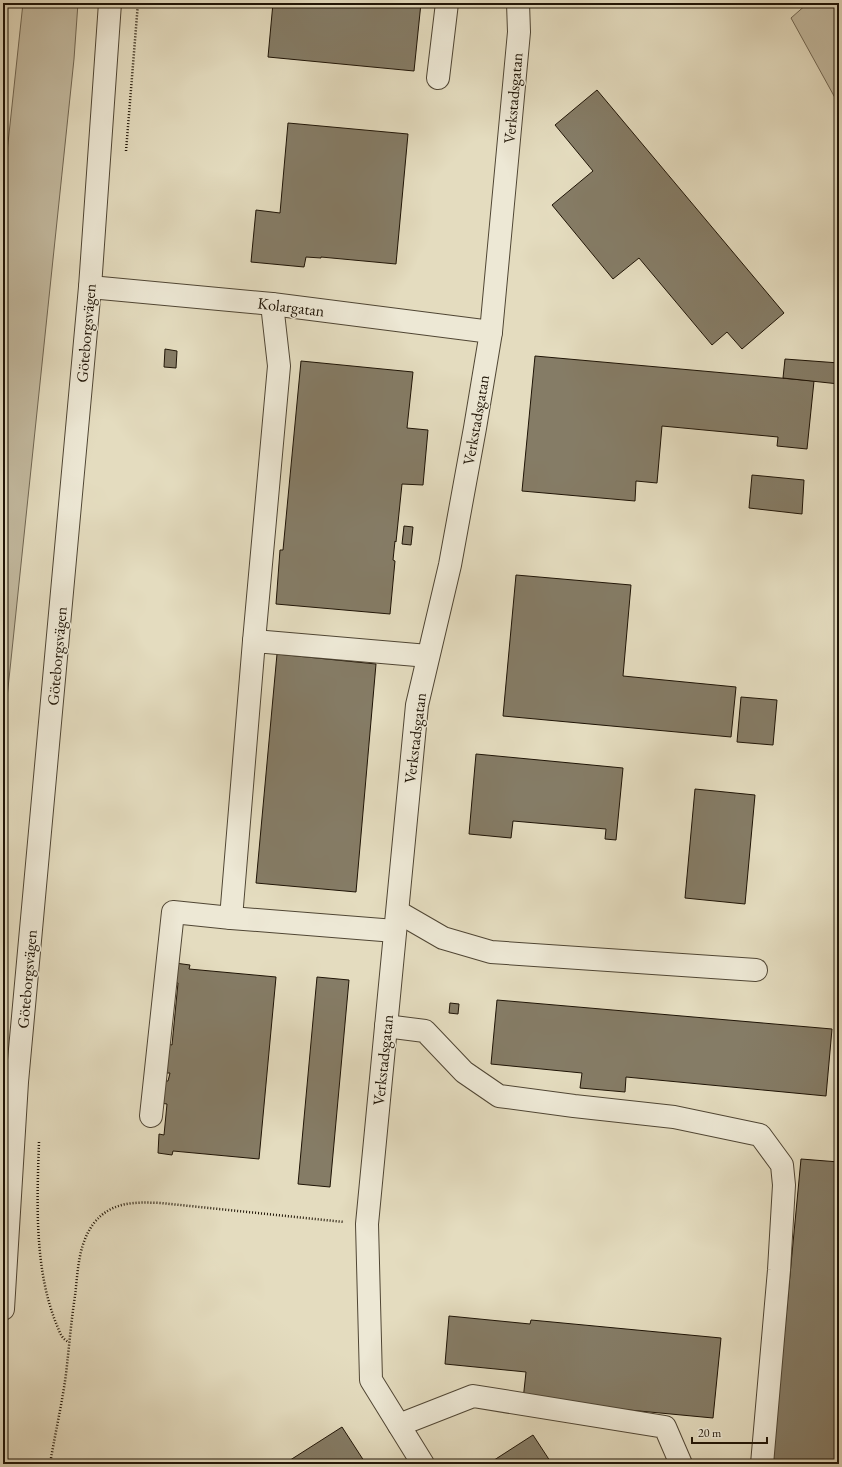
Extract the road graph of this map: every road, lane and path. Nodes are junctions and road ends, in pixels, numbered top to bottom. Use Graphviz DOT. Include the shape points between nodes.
graph roads {
  1 [pos="110,3"];
  2 [pos="447,3"];
  3 [pos="518,3"];
  4 [pos="438,78"];
  5 [pos="90,287"];
  6 [pos="272,304"];
  7 [pos="491,332"];
  8 [pos="254,641"];
  9 [pos="428,656"];
  10 [pos="231,918"];
  11 [pos="396,922"];
  12 [pos="756,970"];
  13 [pos="386,1026"];
  14 [pos="151,1116"];
  15 [pos="367,1224"];
  16 [pos="3,1309"];
  17 [pos="399,1425"];
  18 [pos="50,1464"];
  19 [pos="423,1464"];
  20 [pos="681,1464"];
  21 [pos="762,1464"];
  1 -- 5 [label="street, Göteborgsvägen"];
  2 -- 4 [label="street"];
  3 -- 7 [label="street, Verkstadsgatan" via="519,32"];
  5 -- 6 [label="street, Kolargatan"];
  5 -- 16 [label="street, Göteborgsvägen" via="17,1082"];
  6 -- 7 [label="street, Kolargatan"];
  6 -- 8 [label="street" via="279,366"];
  7 -- 9 [label="street, Verkstadsgatan" via="450,565"];
  8 -- 9 [label="street"];
  8 -- 10 [label="street"];
  9 -- 11 [label="street, Verkstadsgatan" via="417,706"];
  10 -- 11 [label="street"];
  10 -- 14 [label="street" via="173,912"];
  11 -- 12 [label="street" via="492,952"];
  11 -- 13 [label="street, Verkstadsgatan"];
  13 -- 15 [label="street, Verkstadsgatan"];
  13 -- 21 [label="street" via="425,1031 464,1072 499,1096 674,1117 760,1135 782,1165 784,1185"];
  15 -- 17 [label="street, Verkstadsgatan" via="371,1380"];
  15 -- 18 [label="path" via="161,1203 121,1204 108,1212 95,1223 85,1239 79,1259 66,1375"];
  17 -- 19 [label="street, Verkstadsgatan"];
  17 -- 20 [label="street" via="473,1396 665,1427"];
}
